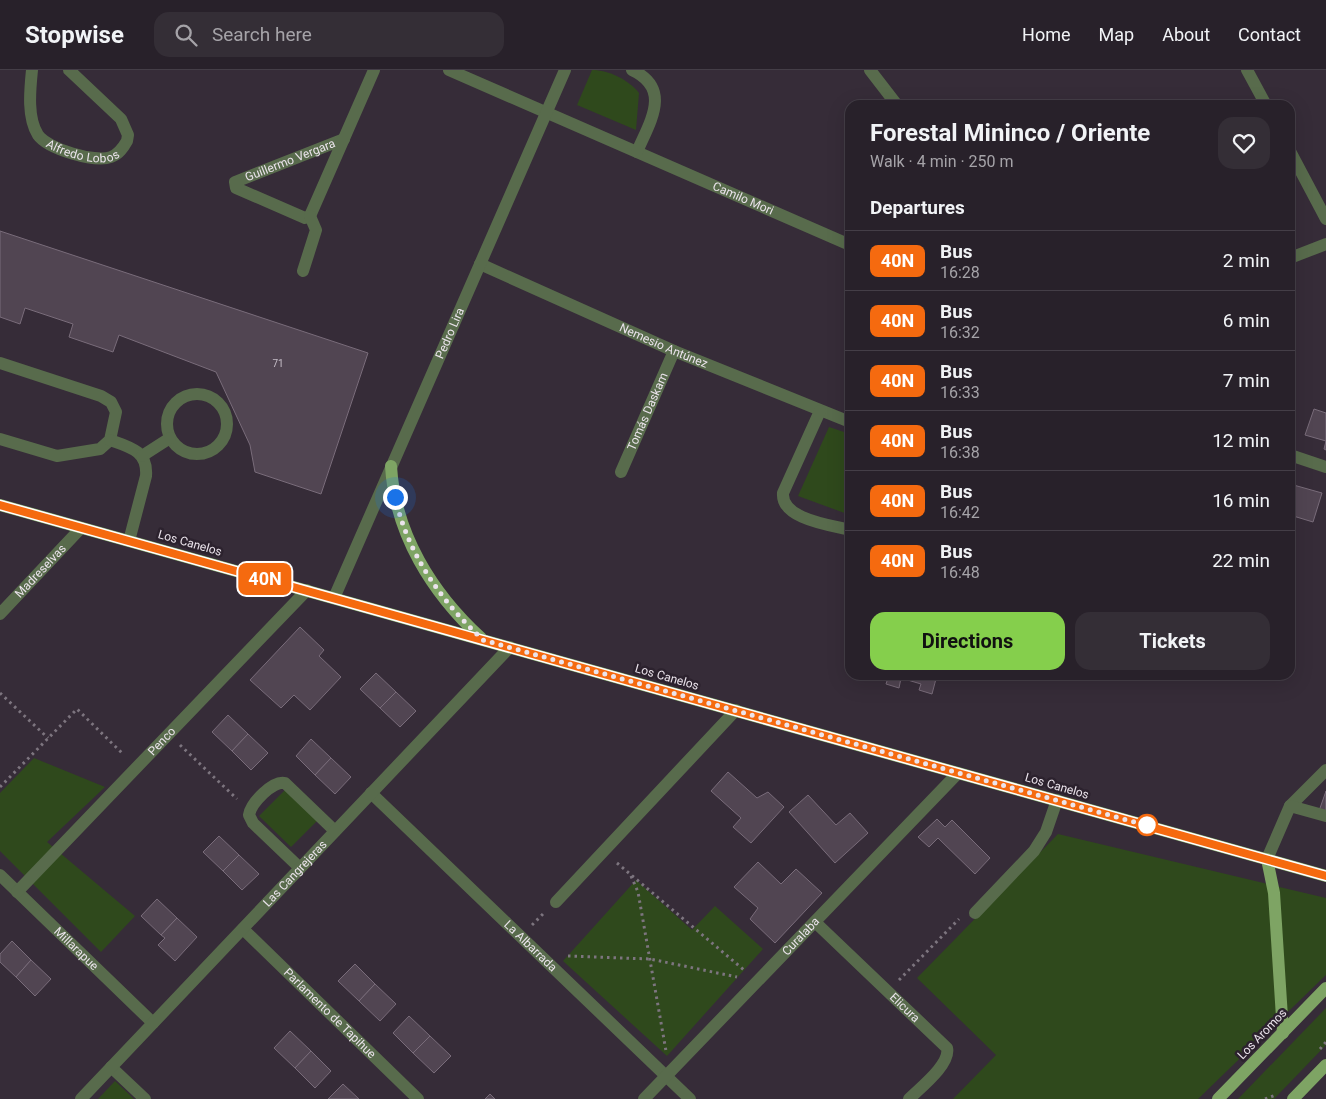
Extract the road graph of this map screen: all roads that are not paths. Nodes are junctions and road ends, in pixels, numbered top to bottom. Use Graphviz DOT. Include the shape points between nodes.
graph roads {
  1 [pos="32,70"];
  2 [pos="70,70"];
  3 [pos="374,70"];
  4 [pos="449,70"];
  5 [pos="565,70"];
  6 [pos="632,70"];
  7 [pos="870,70"];
  8 [pos="1247,70"];
  9 [pos="893,100"];
  10 [pos="1263,100"];
  11 [pos="546,113"];
  12 [pos="344,139"];
  13 [pos="637,152"];
  14 [pos="1295,160"];
  15 [pos="310,216"];
  16 [pos="1326,219"];
  17 [pos="845,243"];
  18 [pos="1326,244"];
  19 [pos="1295,256"];
  20 [pos="480,264"];
  21 [pos="303,271"];
  22 [pos="674,351"];
  23 [pos="0,363"];
  24 [pos="820,411"];
  25 [pos="845,420"];
  26 [pos="170,438"];
  27 [pos="0,439"];
  28 [pos="110,440"];
  29 [pos="142,456"];
  30 [pos="1295,457"];
  31 [pos="391,466"];
  32 [pos="1326,467"];
  33 [pos="621,472"];
  34 [pos="0,505"];
  35 [pos="81,528"];
  36 [pos="845,529"];
  37 [pos="129,541"];
  38 [pos="307,590"];
  39 [pos="334,598"];
  40 [pos="0,614"];
  41 [pos="483,640"];
  42 [pos="510,647"];
  43 [pos="736,710"];
  44 [pos="1326,770"];
  45 [pos="958,772"];
  46 [pos="371,793"];
  47 [pos="1057,800"];
  48 [pos="1290,806"];
  49 [pos="1326,816"];
  50 [pos="336,831"];
  51 [pos="1267,859"];
  52 [pos="300,868"];
  53 [pos="0,875"];
  54 [pos="1326,876"];
  55 [pos="17,892"];
  56 [pos="556,902"];
  57 [pos="975,913"];
  58 [pos="815,922"];
  59 [pos="243,929"];
  60 [pos="1326,988"];
  61 [pos="153,1023"];
  62 [pos="1283,1033"];
  63 [pos="1326,1065"];
  64 [pos="111,1067"];
  65 [pos="667,1076"];
  66 [pos="81,1099"];
  67 [pos="145,1099"];
  68 [pos="418,1099"];
  69 [pos="644,1099"];
  70 [pos="690,1099"];
  71 [pos="909,1099"];
  72 [pos="1218,1099"];
  73 [pos="1293,1099"];
  1 -- 2 [label="street, Alfredo Lobos" via="32,117 42,140 89,158 110,158 118,154 127,141 121,119"];
  3 -- 12 [label="street, Guillermo Vergara"];
  4 -- 11 [label="street, Camilo Mori"];
  5 -- 11 [label="street, Pedro Lira"];
  6 -- 13 [label="street" via="649,81 655,96 655,110"];
  7 -- 9 [label="street"];
  8 -- 10 [label="street"];
  11 -- 13 [label="street, Camilo Mori"];
  11 -- 20 [label="street, Pedro Lira"];
  12 -- 15 [label="street, Guillermo Vergara"];
  12 -- 15 [label="street, Guillermo Vergara" via="235,182 236,188 305,218"];
  13 -- 17 [label="street, Camilo Mori"];
  14 -- 16 [label="street"];
  15 -- 21 [label="street" via="316,230"];
  18 -- 19 [label="street"];
  20 -- 22 [label="street, Nemesio Antúnez"];
  20 -- 31 [label="street, Pedro Lira"];
  22 -- 24 [label="street, Nemesio Antúnez"];
  22 -- 33 [label="street, Tomás Daskam"];
  23 -- 28 [label="street" via="111,402 116,412"];
  24 -- 25 [label="street, Nemesio Antúnez"];
  24 -- 36 [label="street" via="783,493 784,504 792,513"];
  26 -- 26 [label="street" via="186,452 211,451 223,440 227,430 224,410 209,396 188,395 179,400 168,417"];
  26 -- 29 [label="street"];
  27 -- 28 [label="street" via="58,456 100,449"];
  28 -- 29 [label="street" via="135,449"];
  29 -- 37 [label="street" via="147,465 146,476"];
  30 -- 32 [label="street"];
  31 -- 39 [label="street, Pedro Lira"];
  31 -- 41 [label="main road" via="398,508 414,553 444,600"];
  34 -- 35 [label="main road, Los Canelos"];
  35 -- 37 [label="main road, Los Canelos"];
  35 -- 40 [label="street, Madreselvas"];
  37 -- 38 [label="main road, Los Canelos"];
  38 -- 39 [label="main road, Los Canelos"];
  38 -- 55 [label="street, Penco"];
  39 -- 41 [label="main road, Los Canelos"];
  41 -- 42 [label="main road, Los Canelos"];
  42 -- 43 [label="main road, Los Canelos"];
  42 -- 46 [label="street, Las Cangrejeras"];
  43 -- 45 [label="main road, Los Canelos"];
  43 -- 56 [label="street"];
  44 -- 48 [label="street"];
  45 -- 47 [label="main road, Los Canelos"];
  45 -- 58 [label="street, Curalaba"];
  46 -- 50 [label="street, Las Cangrejeras"];
  46 -- 65 [label="street, La Albarrada"];
  47 -- 51 [label="main road, Los Canelos"];
  47 -- 57 [label="street" via="1046,832 1034,851"];
  48 -- 49 [label="street"];
  48 -- 51 [label="street"];
  50 -- 52 [label="street, Las Cangrejeras"];
  50 -- 52 [label="street" via="285,783 274,786 249,815 253,823"];
  51 -- 54 [label="main road, Los Canelos"];
  51 -- 62 [label="main road" via="1274,893"];
  52 -- 59 [label="street, Las Cangrejeras"];
  53 -- 55 [label="street, Millarapue"];
  55 -- 61 [label="street, Millarapue"];
  58 -- 65 [label="street, Curalaba"];
  58 -- 71 [label="street, Elicura" via="943,1044 948,1054 946,1062"];
  59 -- 61 [label="street, Las Cangrejeras"];
  59 -- 68 [label="street, Parlamento de Tapihue"];
  60 -- 62 [label="main road, Los Aromos"];
  61 -- 64 [label="street, Las Cangrejeras"];
  62 -- 72 [label="main road, Los Aromos"];
  63 -- 73 [label="main road"];
  64 -- 66 [label="street, Las Cangrejeras"];
  64 -- 67 [label="street"];
  65 -- 69 [label="street, Curalaba"];
  65 -- 70 [label="street, La Albarrada"];
}
